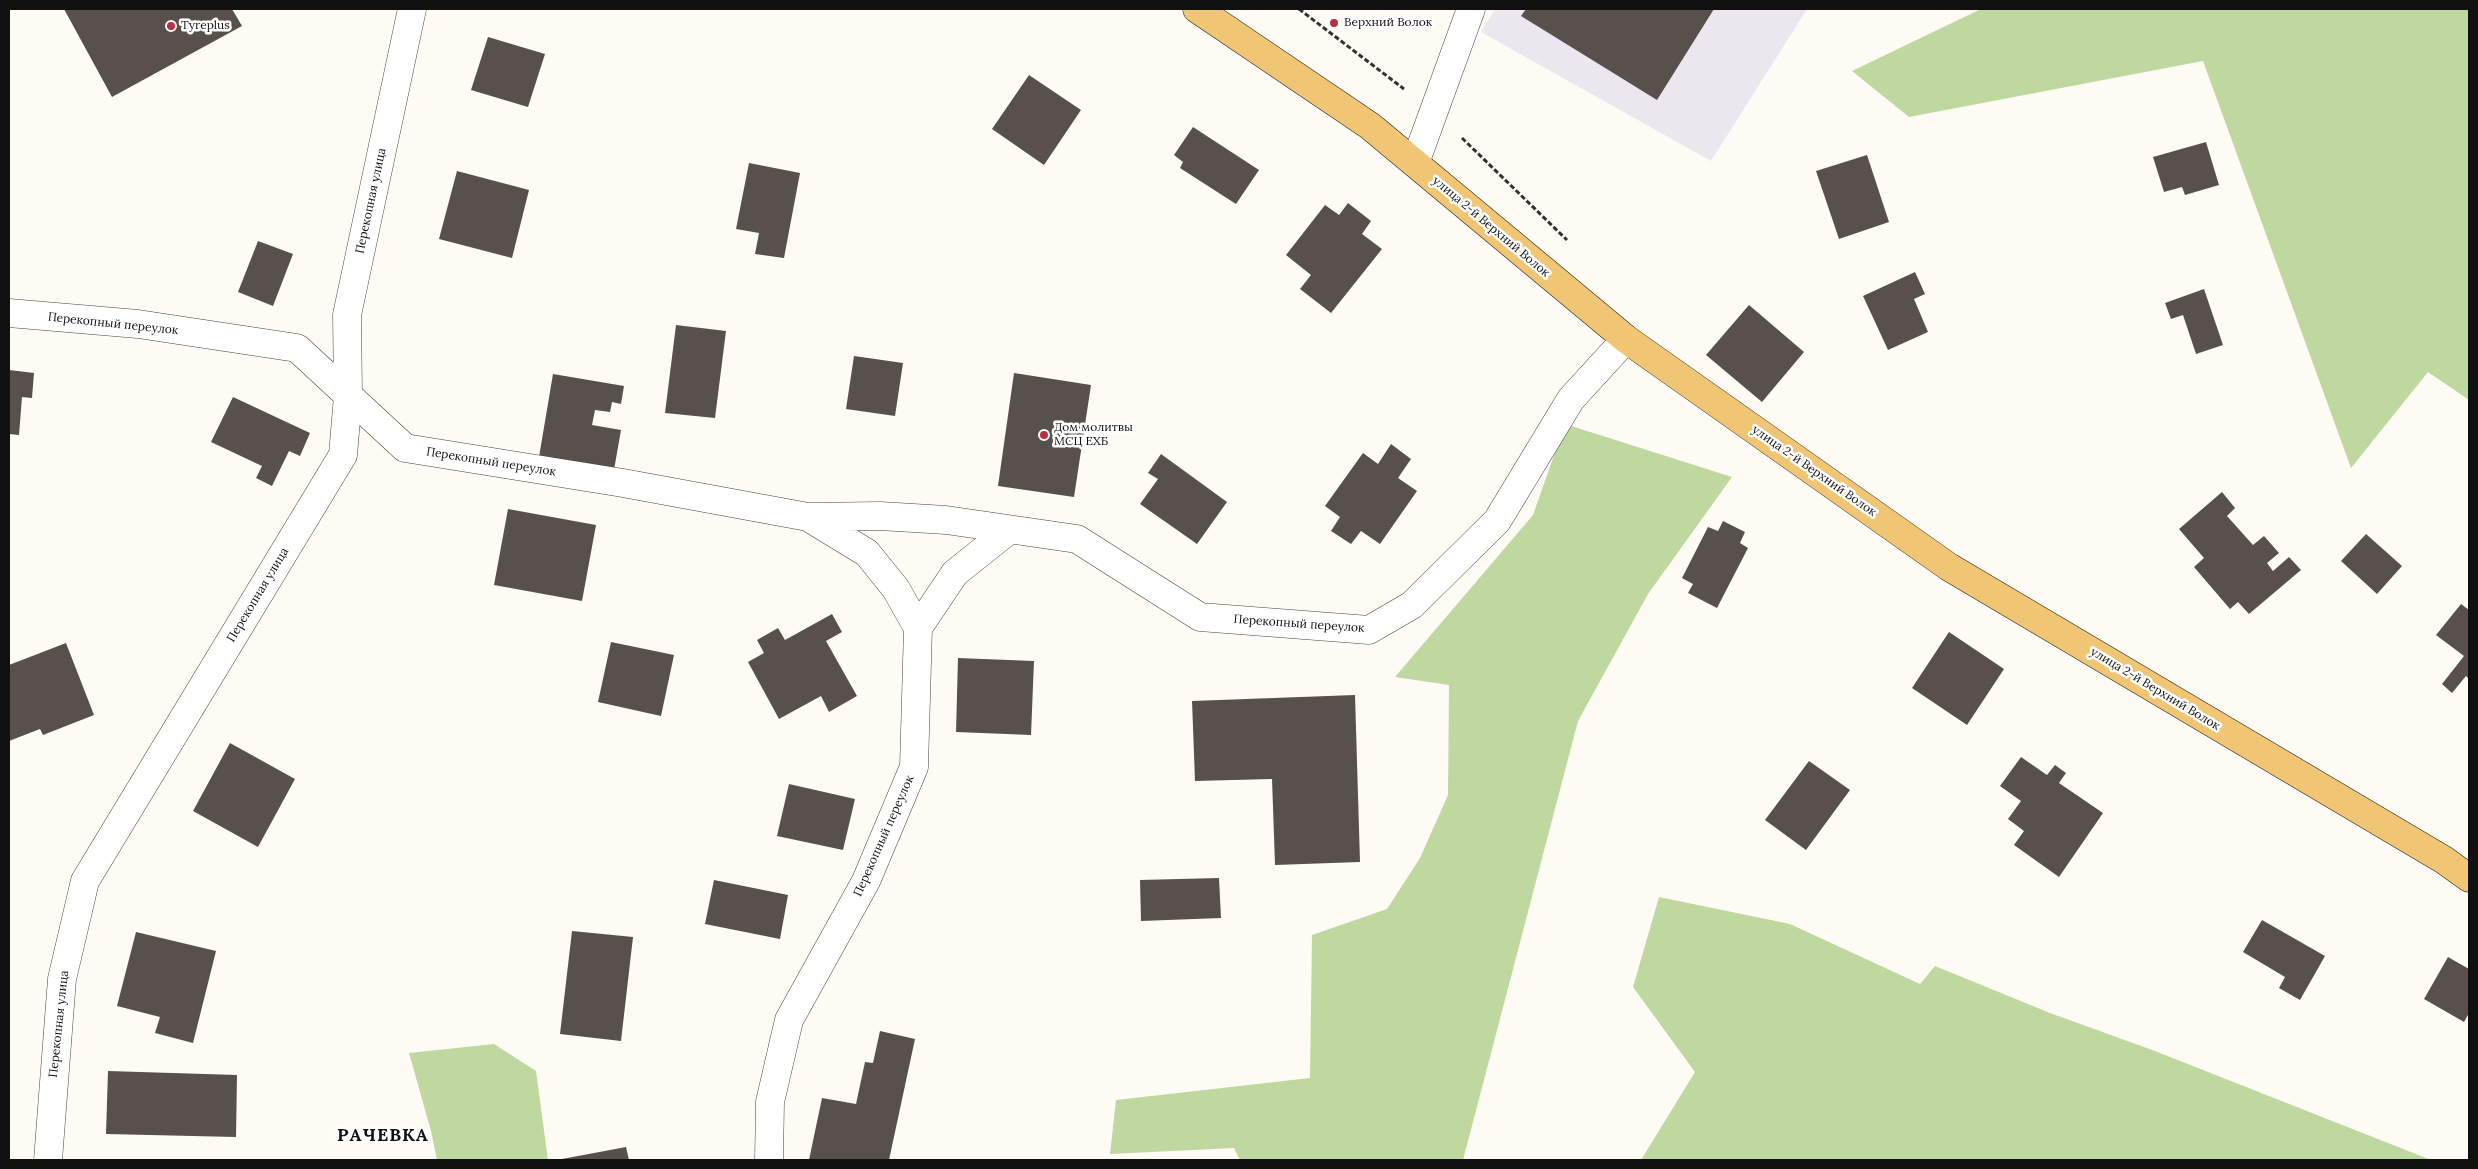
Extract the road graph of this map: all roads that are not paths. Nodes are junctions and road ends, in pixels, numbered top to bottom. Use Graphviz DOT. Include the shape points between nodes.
graph roads {
  1 [pos="412,9"];
  2 [pos="1197,9"];
  3 [pos="1471,9"];
  4 [pos="1415,164"];
  5 [pos="9,313"];
  6 [pos="1626,339"];
  7 [pos="348,396"];
  8 [pos="808,517"];
  9 [pos="1009,530"];
  10 [pos="918,628"];
  11 [pos="2469,878"];
  12 [pos="48,1160"];
  13 [pos="769,1160"];
  1 -- 7 [label="street, Перекопная улица" via="347,315"];
  2 -- 4 [label="main road, улица 2-й Верхний Волок" via="1370,126"];
  3 -- 4 [label="street"];
  4 -- 6 [label="main road, улица 2-й Верхний Волок"];
  5 -- 7 [label="street, Перекопный переулок" via="138,324 297,348"];
  6 -- 9 [label="street, Перекопный переулок" via="1571,398 1498,522 1412,605 1369,630 1200,617 1077,539"];
  6 -- 11 [label="main road, улица 2-й Верхний Волок" via="1949,567"];
  7 -- 8 [label="street, Перекопный переулок" via="404,448"];
  7 -- 12 [label="street, Перекопная улица" via="343,455 85,881 62,979"];
  8 -- 9 [label="street, Перекопный переулок" via="880,516 946,520"];
  8 -- 10 [label="street" via="867,553 896,589"];
  9 -- 10 [label="street" via="955,573"];
  10 -- 13 [label="street, Перекопный переулок" via="914,767 866,880 789,1020 770,1102"];
}
